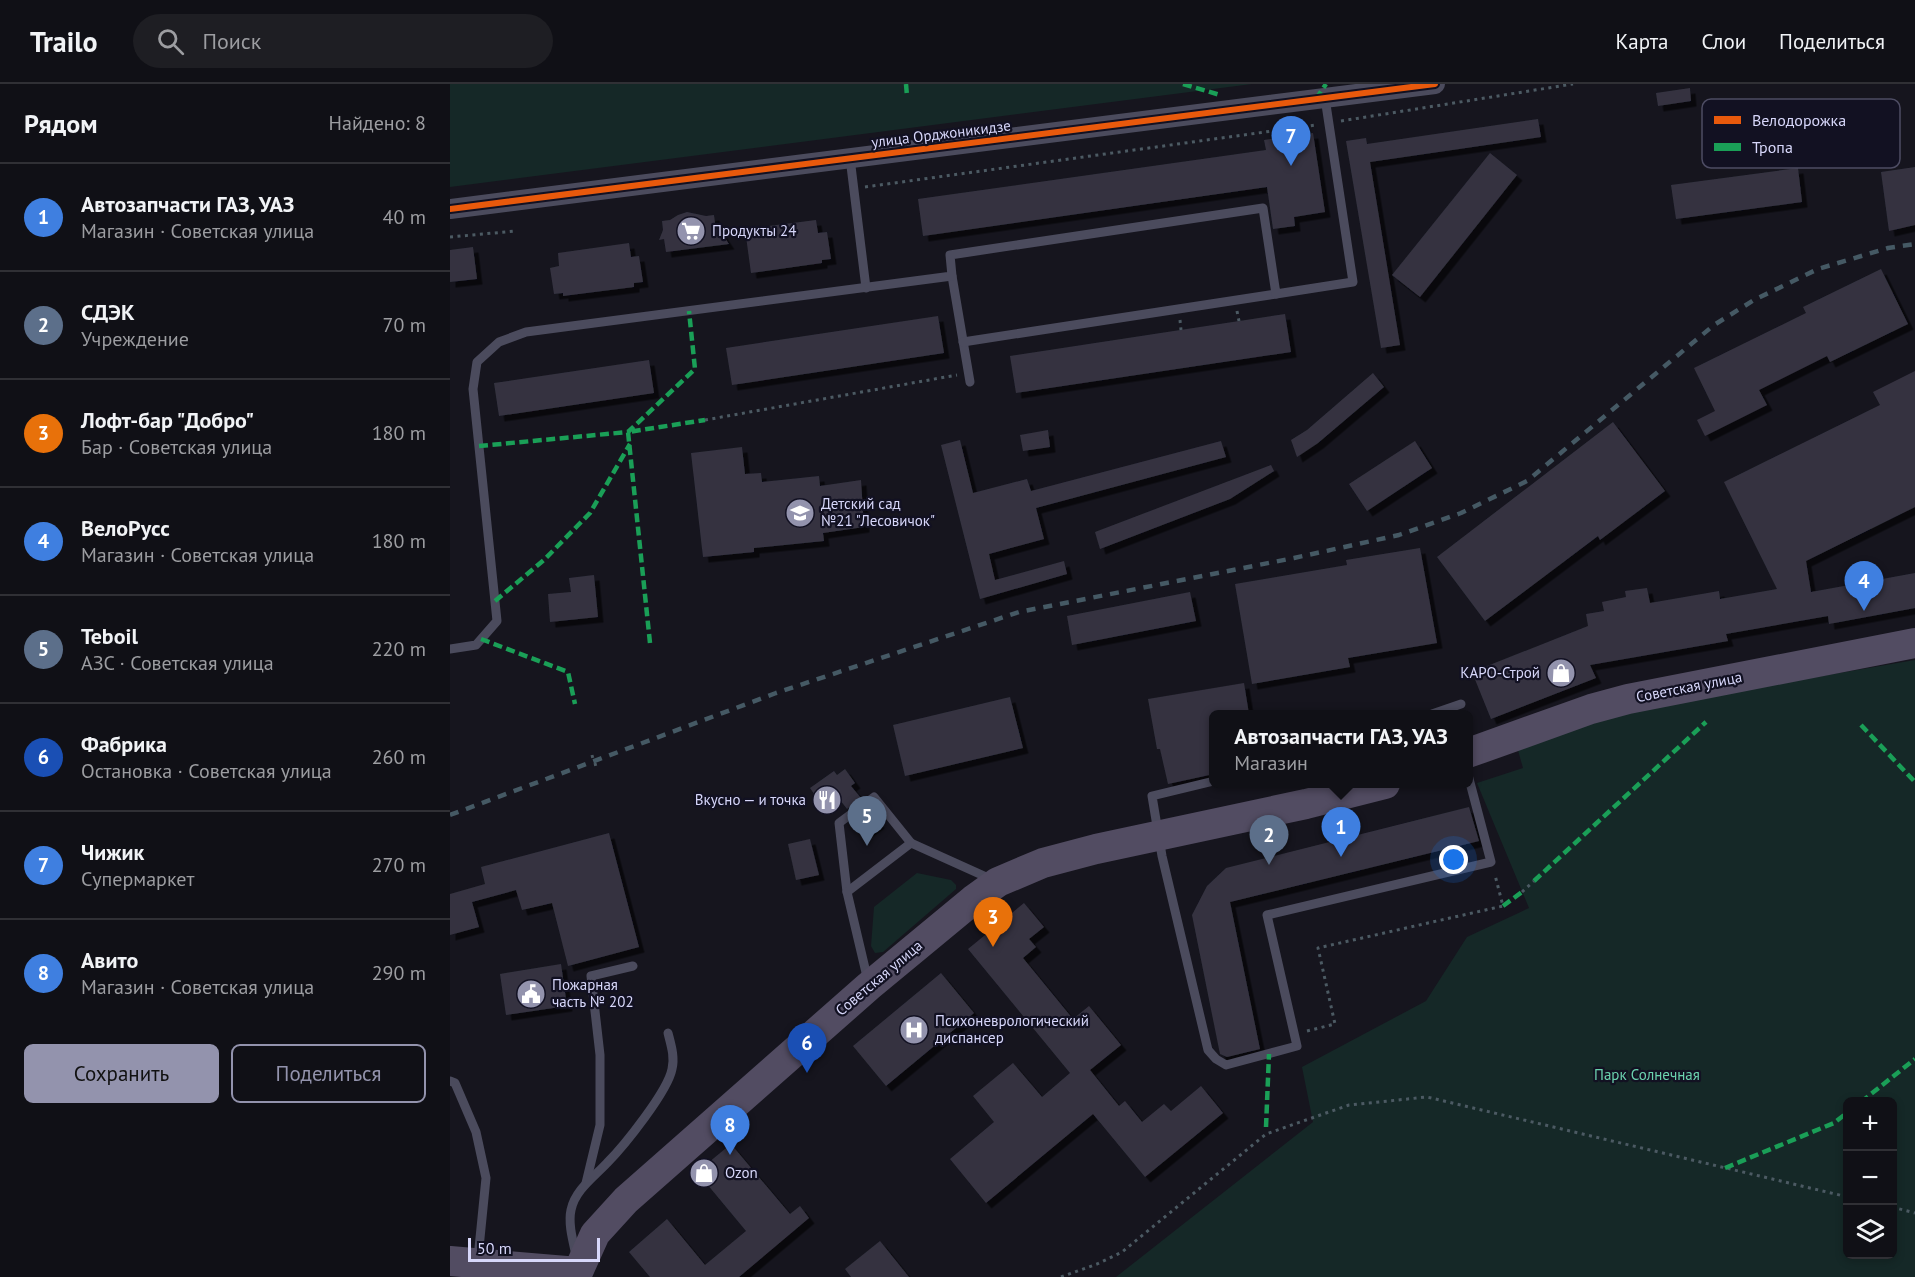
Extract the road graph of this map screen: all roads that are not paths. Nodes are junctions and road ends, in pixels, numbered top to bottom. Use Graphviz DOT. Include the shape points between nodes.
graph roads {
  1 [pos="1435,84"];
  2 [pos="1325,98"];
  3 [pos="850,158"];
  4 [pos="450,209"];
  5 [pos="952,276"];
  6 [pos="866,288"];
  7 [pos="1276,294"];
  8 [pos="963,342"];
  9 [pos="969,378"];
  10 [pos="1915,643"];
  11 [pos="450,649"];
  12 [pos="1461,704"];
  13 [pos="1444,710"];
  14 [pos="1473,751"];
  15 [pos="1209,782"];
  16 [pos="1366,788"];
  17 [pos="1471,788"];
  18 [pos="1158,835"];
  19 [pos="910,843"];
  20 [pos="998,882"];
  21 [pos="848,892"];
  22 [pos="633,966"];
  23 [pos="869,986"];
  24 [pos="668,1033"];
  25 [pos="450,1081"];
  26 [pos="586,1184"];
  27 [pos="464,1262"];
  28 [pos="578,1272"];
  1 -- 2 [label="street, улица Орджоникидзе"];
  2 -- 3 [label="street, улица Орджоникидзе"];
  2 -- 7 [label="lane" via="1353,282"];
  3 -- 4 [label="street, улица Орджоникидзе"];
  3 -- 6 [label="lane"];
  5 -- 6 [label="lane"];
  5 -- 7 [label="lane" via="950,255 1263,208"];
  5 -- 8 [label="lane"];
  6 -- 11 [label="lane" via="526,332 499,342 477,362 473,389 497,621 476,645"];
  7 -- 8 [label="lane"];
  8 -- 9 [label="lane"];
  10 -- 14 [label="main road, Советская улица" via="1628,699"];
  12 -- 13 [label="lane"];
  15 -- 18 [label="lane" via="1152,796"];
  16 -- 18 [label="main road, Советская улица"];
  17 -- 18 [label="lane" via="1491,862 1267,915 1297,1046 1226,1065 1208,1050"];
  18 -- 20 [label="main road, Советская улица" via="1043,863"];
  19 -- 20 [label="lane"];
  19 -- 21 [label="lane"];
  19 -- 21 [label="lane" via="874,796 839,823"];
  20 -- 23 [label="main road, Советская улица"];
  21 -- 23 [label="lane"];
  22 -- 26 [label="lane" via="591,976 600,1055 600,1125"];
  23 -- 28 [label="main road, Советская улица" via="626,1200 595,1234"];
  24 -- 26 [label="lane" via="674,1060 669,1082 622,1147"];
  25 -- 27 [label="lane" via="455,1083 476,1132 486,1178"];
  26 -- 28 [label="lane" via="576,1197 570,1218"];
  27 -- 28 [label="main road"];
}
